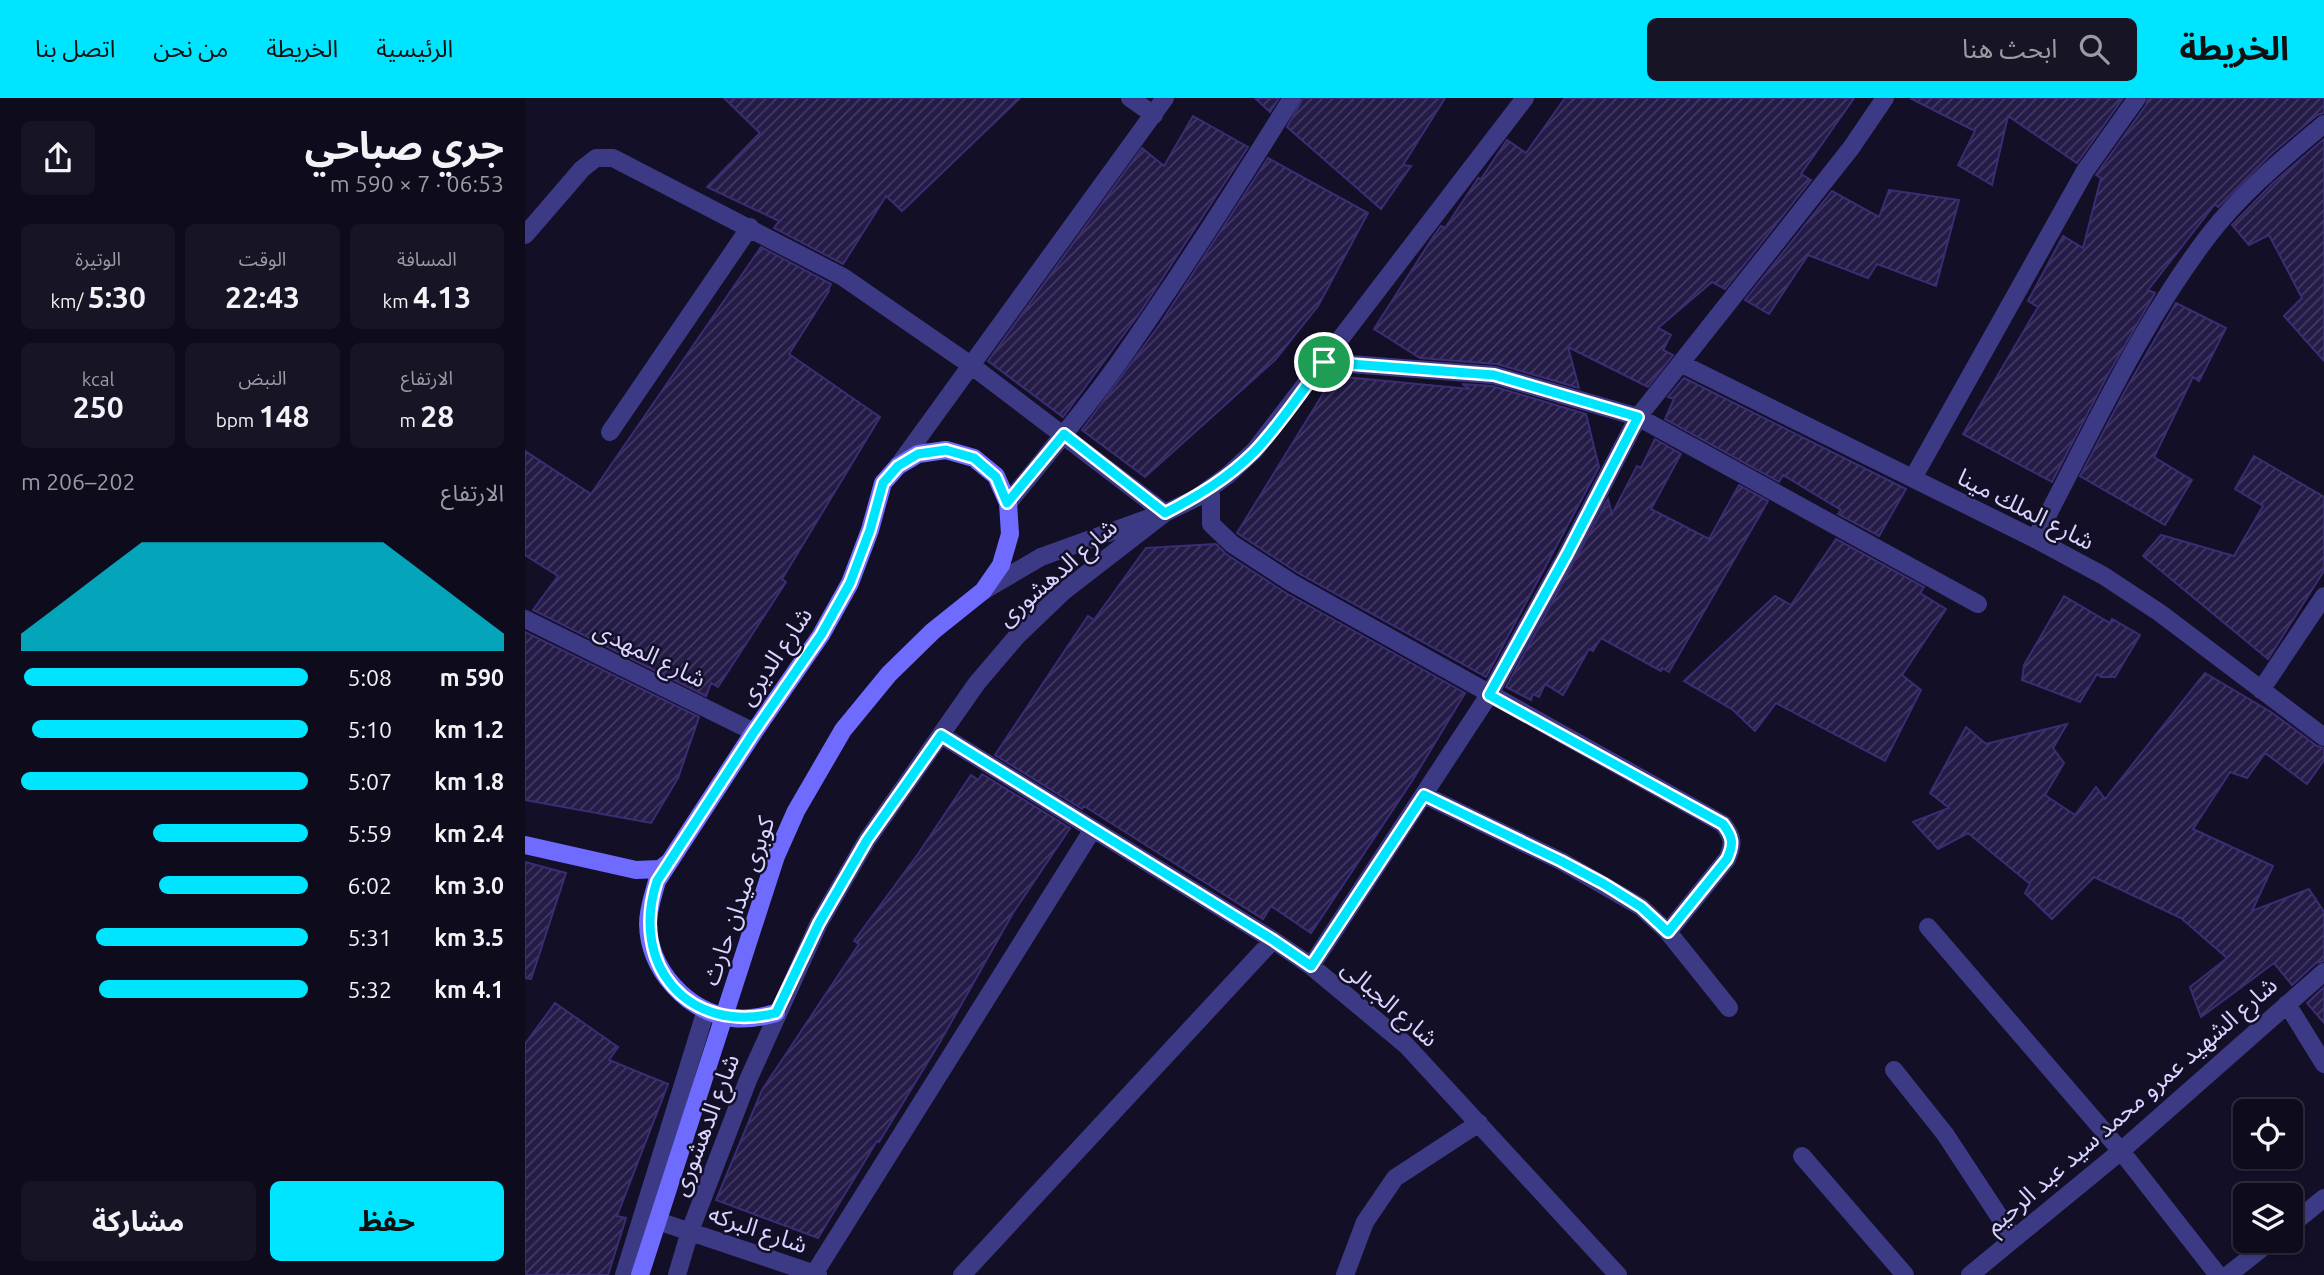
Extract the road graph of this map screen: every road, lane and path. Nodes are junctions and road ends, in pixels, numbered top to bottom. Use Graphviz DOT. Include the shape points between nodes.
graph roads {
  1 [pos="1130,98"];
  2 [pos="1165,98"];
  3 [pos="1292,98"];
  4 [pos="1525,98"];
  5 [pos="1885,98"];
  6 [pos="2137,98"];
  7 [pos="1154,116"];
  8 [pos="2324,124"];
  9 [pos="750,227"];
  10 [pos="525,235"];
  11 [pos="1324,362"];
  12 [pos="1682,364"];
  13 [pos="972,366"];
  14 [pos="1638,417"];
  15 [pos="610,432"];
  16 [pos="1064,434"];
  17 [pos="898,466"];
  18 [pos="1913,478"];
  19 [pos="1211,487"];
  20 [pos="1007,503"];
  21 [pos="1165,513"];
  22 [pos="2035,539"];
  23 [pos="983,591"];
  24 [pos="2324,596"];
  25 [pos="1978,604"];
  26 [pos="525,619"];
  27 [pos="2261,690"];
  28 [pos="1489,695"];
  29 [pos="754,732"];
  30 [pos="941,735"];
  31 [pos="2324,737"];
  32 [pos="1424,795"];
  33 [pos="1093,829"];
  34 [pos="525,845"];
  35 [pos="669,863"];
  36 [pos="1928,927"];
  37 [pos="1668,932"];
  38 [pos="1273,940"];
  39 [pos="1311,966"];
  40 [pos="2324,972"];
  41 [pos="2287,1004"];
  42 [pos="1729,1008"];
  43 [pos="706,1010"];
  44 [pos="776,1013"];
  45 [pos="2324,1064"];
  46 [pos="1894,1070"];
  47 [pos="1479,1123"];
  48 [pos="2122,1151"];
  49 [pos="1802,1156"];
  50 [pos="2324,1198"];
  51 [pos="2303,1215"];
  52 [pos="642,1216"];
  53 [pos="690,1231"];
  54 [pos="2014,1239"];
  55 [pos="2256,1253"];
  56 [pos="624,1275"];
  57 [pos="640,1275"];
  58 [pos="677,1275"];
  59 [pos="816,1275"];
  60 [pos="962,1275"];
  61 [pos="1345,1275"];
  62 [pos="1618,1275"];
  63 [pos="1905,1275"];
  64 [pos="1970,1275"];
  65 [pos="2218,1275"];
  66 [pos="2228,1275"];
  1 -- 7 [label="street"];
  2 -- 7 [label="street, شارع الديرى"];
  3 -- 16 [label="street" via="1129,349"];
  4 -- 11 [label="street, شارع الدهشورى"];
  5 -- 12 [label="street"];
  6 -- 18 [label="street" via="2085,171"];
  7 -- 13 [label="street, شارع الديرى"];
  8 -- 22 [label="street" via="2265,174 2211,233 2158,308"];
  9 -- 10 [label="street" via="613,158 596,158"];
  9 -- 13 [label="street" via="843,277"];
  9 -- 15 [label="street"];
  11 -- 14 [label="street" via="1494,375"];
  11 -- 19 [label="street, شارع الدهشورى" via="1255,450"];
  12 -- 14 [label="street"];
  12 -- 18 [label="street, شارع الملك مينا"];
  13 -- 16 [label="street"];
  13 -- 17 [label="street, شارع الديرى"];
  14 -- 25 [label="street"];
  14 -- 28 [label="street"];
  16 -- 20 [label="street"];
  16 -- 21 [label="street"];
  17 -- 20 [label="main road" via="918,454 946,450 974,458 996,477"];
  17 -- 29 [label="main road, شارع الديرى" via="883,483 850,583 821,635"];
  18 -- 22 [label="street, شارع الملك مينا"];
  19 -- 21 [label="street, شارع الدهشورى"];
  19 -- 28 [label="street" via="1211,524 1232,544"];
  20 -- 23 [label="main road" via="1010,534 1001,565"];
  21 -- 23 [label="street, كوبرى ميدان حارث" via="1041,557"];
  21 -- 30 [label="street, شارع الدهشورى" via="1063,592 1017,636"];
  22 -- 27 [label="street, شارع الملك مينا" via="2149,606"];
  23 -- 57 [label="main road, كوبرى ميدان حارث" via="889,674 843,730 796,811 776,856"];
  24 -- 27 [label="street"];
  26 -- 29 [label="street, شارع المهدى"];
  27 -- 31 [label="street, شارع الملك مينا"];
  28 -- 32 [label="street"];
  28 -- 37 [label="street" via="1723,824 1731,835 1727,859"];
  29 -- 35 [label="main road, شارع الديرى"];
  30 -- 33 [label="street, شارع الجبالى"];
  30 -- 44 [label="street, شارع الدهشورى" via="867,840 819,923"];
  32 -- 37 [label="street" via="1604,884 1641,907"];
  32 -- 39 [label="street"];
  33 -- 38 [label="street, شارع الجبالى"];
  33 -- 59 [label="street"];
  34 -- 35 [label="main road" via="636,870 660,869"];
  35 -- 43 [label="main road, شارع الديرى" via="650,903 652,947 674,987"];
  36 -- 48 [label="street"];
  37 -- 42 [label="street"];
  38 -- 39 [label="street, شارع الجبالى"];
  38 -- 60 [label="street"];
  39 -- 47 [label="street, شارع الجبالى" via="1406,1045"];
  40 -- 41 [label="street, شارع الشهيد عمرو محمد سيد عبد الرحيم"];
  41 -- 45 [label="street"];
  41 -- 48 [label="street, شارع الشهيد عمرو محمد سيد عبد الرحيم"];
  43 -- 44 [label="main road" via="733,1018"];
  43 -- 52 [label="street"];
  44 -- 53 [label="street, شارع الدهشورى"];
  46 -- 54 [label="street" via="1945,1134"];
  47 -- 61 [label="street" via="1395,1178 1365,1222"];
  47 -- 62 [label="street, شارع الجبالى"];
  48 -- 54 [label="street, شارع الشهيد عمرو محمد سيد عبد الرحيم"];
  48 -- 65 [label="street"];
  49 -- 63 [label="street"];
  50 -- 51 [label="street"];
  52 -- 53 [label="street, شارع البركه"];
  52 -- 56 [label="street"];
  53 -- 58 [label="street, شارع الدهشورى"];
  53 -- 59 [label="street, شارع البركه"];
  54 -- 64 [label="street, شارع الشهيد عمرو محمد سيد عبد الرحيم"];
  55 -- 66 [label="street"];
}
